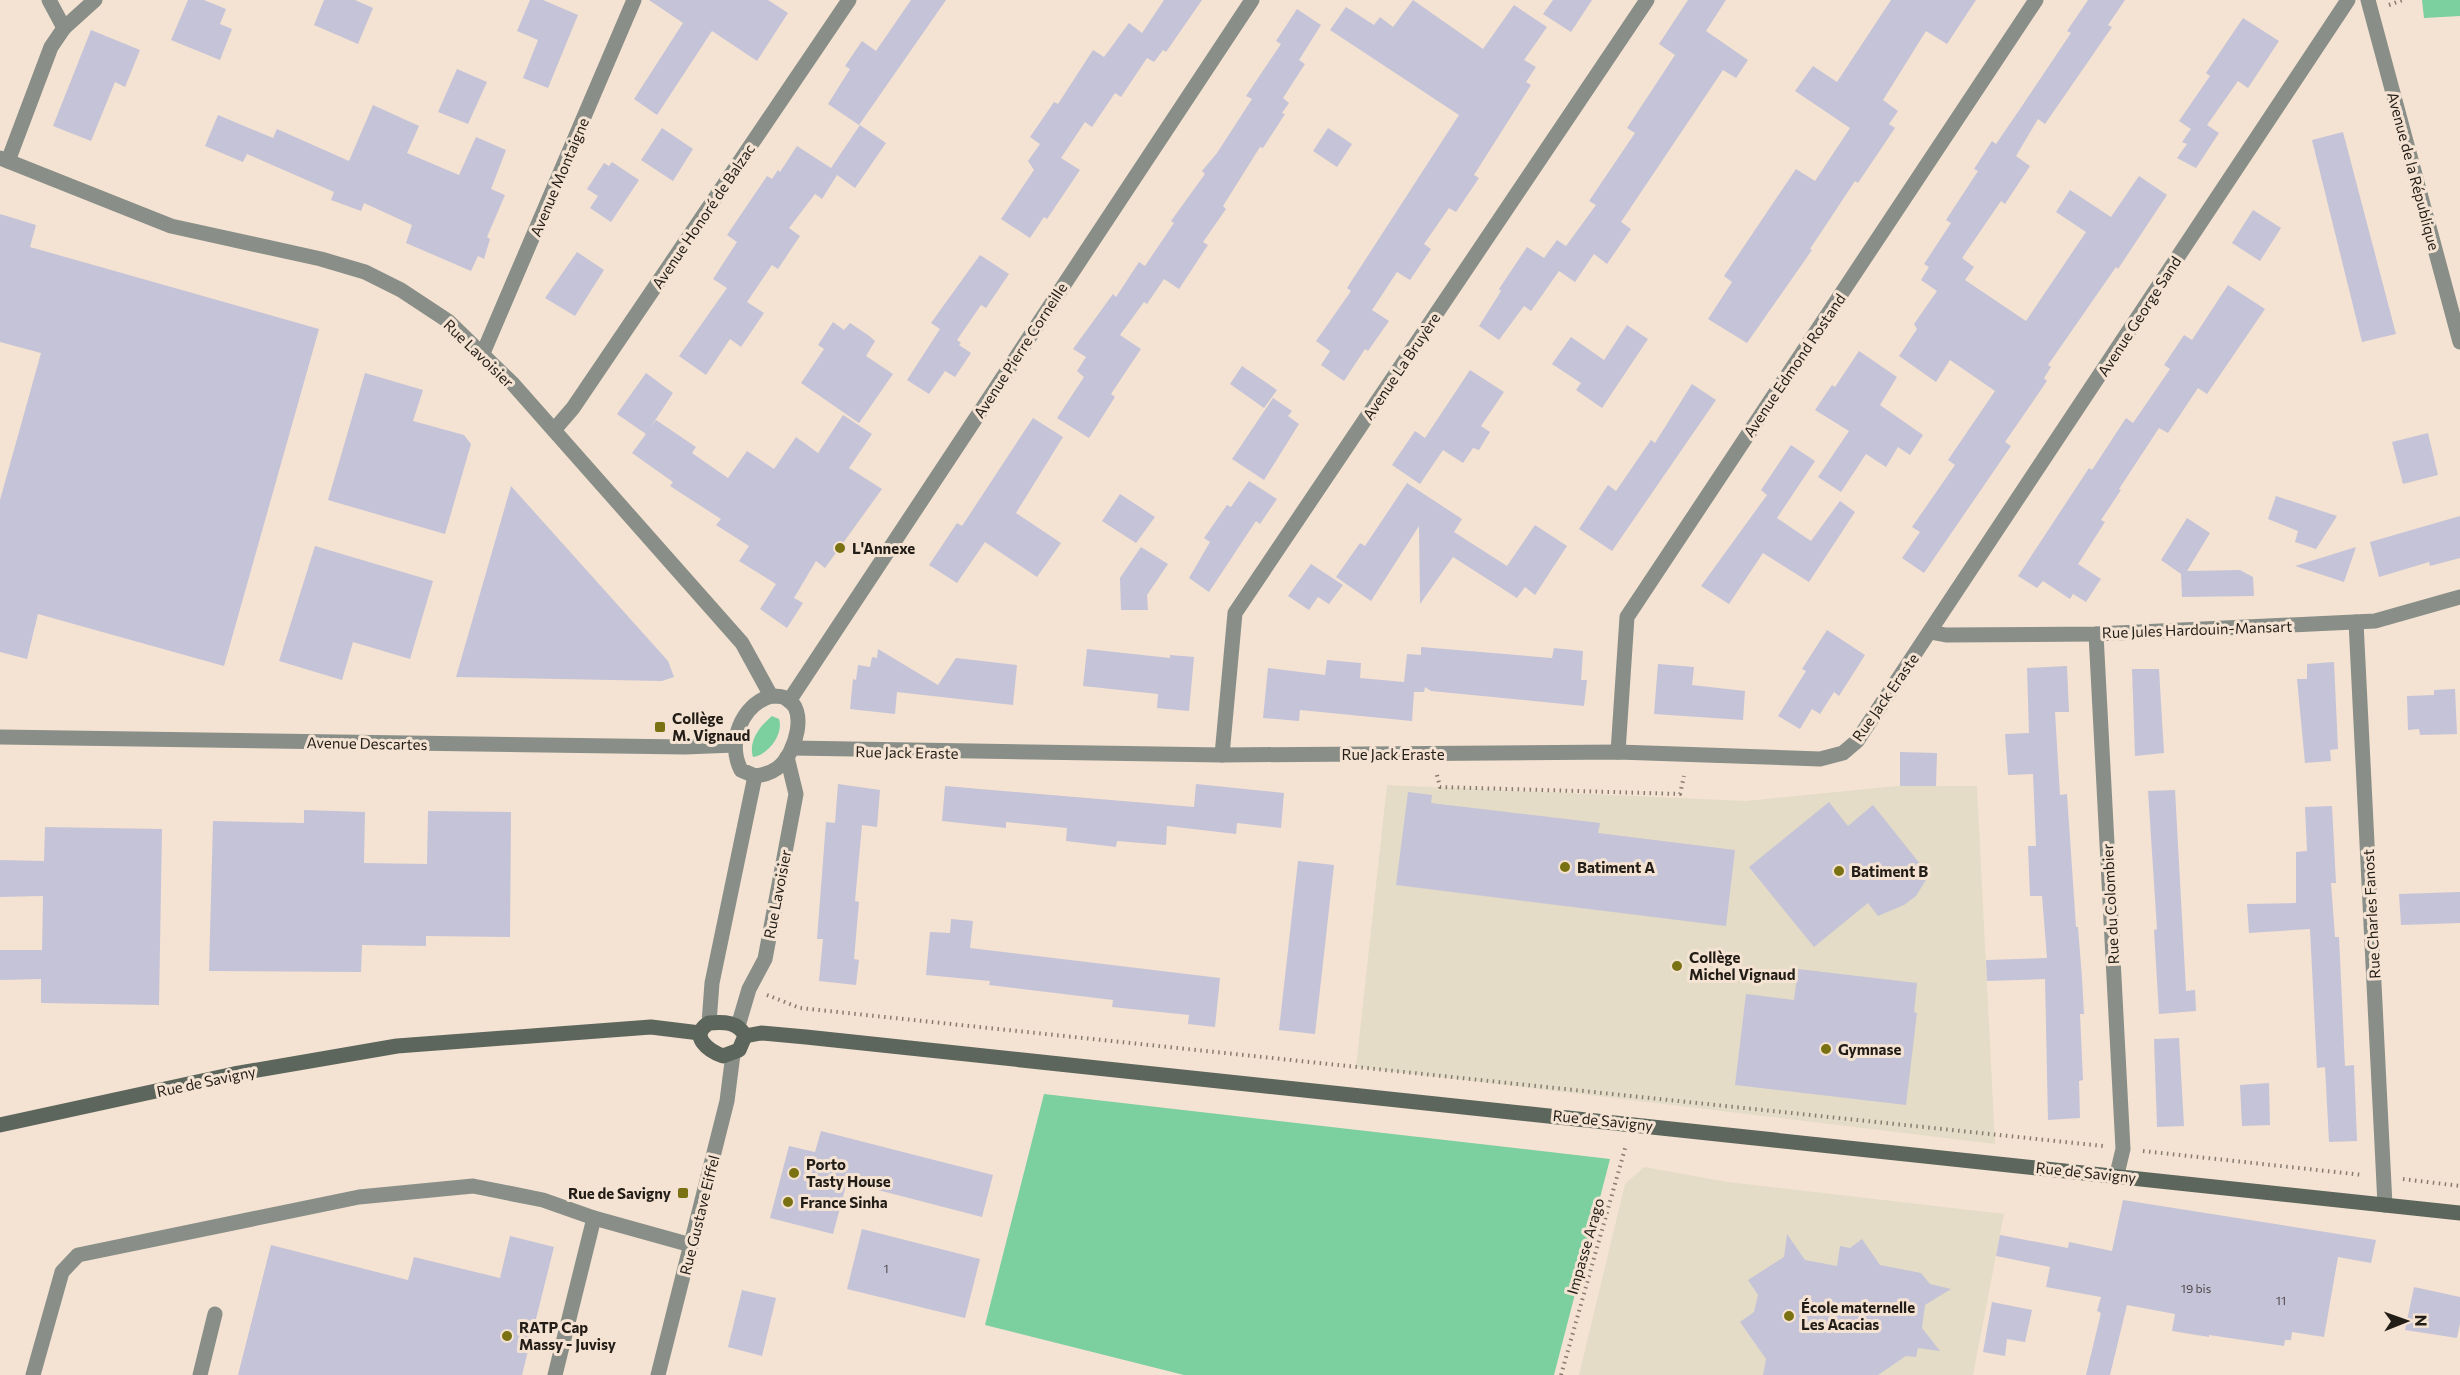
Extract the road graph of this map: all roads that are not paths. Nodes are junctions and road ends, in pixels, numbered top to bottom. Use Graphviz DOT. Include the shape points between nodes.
graph roads {
  1 [pos="49,0"];
  2 [pos="95,0"];
  3 [pos="634,0"];
  4 [pos="849,0"];
  5 [pos="1252,0"];
  6 [pos="1647,0"];
  7 [pos="2036,0"];
  8 [pos="2348,0"];
  9 [pos="2368,0"];
  10 [pos="64,28"];
  11 [pos="4,160"];
  12 [pos="2460,342"];
  13 [pos="483,353"];
  14 [pos="554,430"];
  15 [pos="2460,597"];
  16 [pos="2356,622"];
  17 [pos="1930,632"];
  18 [pos="2096,634"];
  19 [pos="771,696"];
  20 [pos="789,701"];
  21 [pos="0,737"];
  22 [pos="735,745"];
  23 [pos="1618,752"];
  24 [pos="790,753"];
  25 [pos="1222,755"];
  26 [pos="755,776"];
  27 [pos="704,1028"];
  28 [pos="742,1031"];
  29 [pos="732,1054"];
  30 [pos="0,1125"];
  31 [pos="2117,1174"];
  32 [pos="2385,1205"];
  33 [pos="2460,1213"];
  34 [pos="594,1218"];
  35 [pos="691,1245"];
  36 [pos="215,1314"];
  37 [pos="33,1375"];
  38 [pos="200,1375"];
  39 [pos="555,1375"];
  40 [pos="658,1375"];
  1 -- 10 [label="street"];
  2 -- 10 [label="street"];
  3 -- 13 [label="street, Avenue Montaigne"];
  4 -- 14 [label="street, Avenue Honoré de Balzac" via="573,408"];
  5 -- 20 [label="street, Avenue Pierre Corneille"];
  6 -- 25 [label="street, Avenue La Bruyère" via="1235,613"];
  7 -- 23 [label="street, Avenue Edmond Rostand" via="1627,617"];
  8 -- 17 [label="street, Avenue George Sand"];
  9 -- 12 [label="street, Avenue de la République"];
  10 -- 11 [label="street" via="51,47"];
  11 -- 13 [label="street, Rue Lavoisier" via="171,226 365,272 448,321"];
  13 -- 14 [label="street, Rue Lavoisier"];
  14 -- 19 [label="street, Rue Lavoisier" via="742,643"];
  15 -- 16 [label="street, Rue Jules Hardouin-Mansart" via="2390,618"];
  16 -- 18 [label="street, Rue Jules Hardouin-Mansart"];
  16 -- 32 [label="street, Rue Charles Fanost"];
  17 -- 18 [label="street, Rue Jules Hardouin-Mansart"];
  17 -- 23 [label="street, Rue Jack Eraste" via="1857,741 1843,753 1820,759"];
  18 -- 31 [label="street, Rue du Colombier" via="2122,1149"];
  19 -- 20 [label="street"];
  19 -- 22 [label="street" via="761,699 747,712"];
  20 -- 24 [label="street" via="798,721"];
  21 -- 22 [label="street, Avenue Descartes"];
  22 -- 26 [label="street" via="741,770"];
  23 -- 25 [label="street, Rue Jack Eraste"];
  24 -- 25 [label="street, Rue Jack Eraste"];
  24 -- 26 [label="street" via="777,768"];
  24 -- 28 [label="street, Rue Lavoisier" via="794,806 765,959 749,989"];
  26 -- 27 [label="street"];
  27 -- 28 [label="street" via="729,1023"];
  27 -- 29 [label="street" via="701,1041 707,1049 723,1056"];
  27 -- 30 [label="street, Rue de Savigny" via="651,1027 397,1046 234,1074"];
  28 -- 29 [label="street" via="739,1050"];
  28 -- 31 [label="street, Rue de Savigny"];
  29 -- 35 [label="street, Rue Gustave Eiffel" via="727,1101"];
  31 -- 32 [label="street, Rue de Savigny"];
  32 -- 33 [label="street, Rue de Savigny"];
  34 -- 35 [label="street"];
  34 -- 37 [label="street" via="543,1200 473,1186 359,1197 78,1255 62,1272"];
  34 -- 39 [label="street"];
  35 -- 40 [label="street, Rue Gustave Eiffel"];
  36 -- 38 [label="street"];
}
